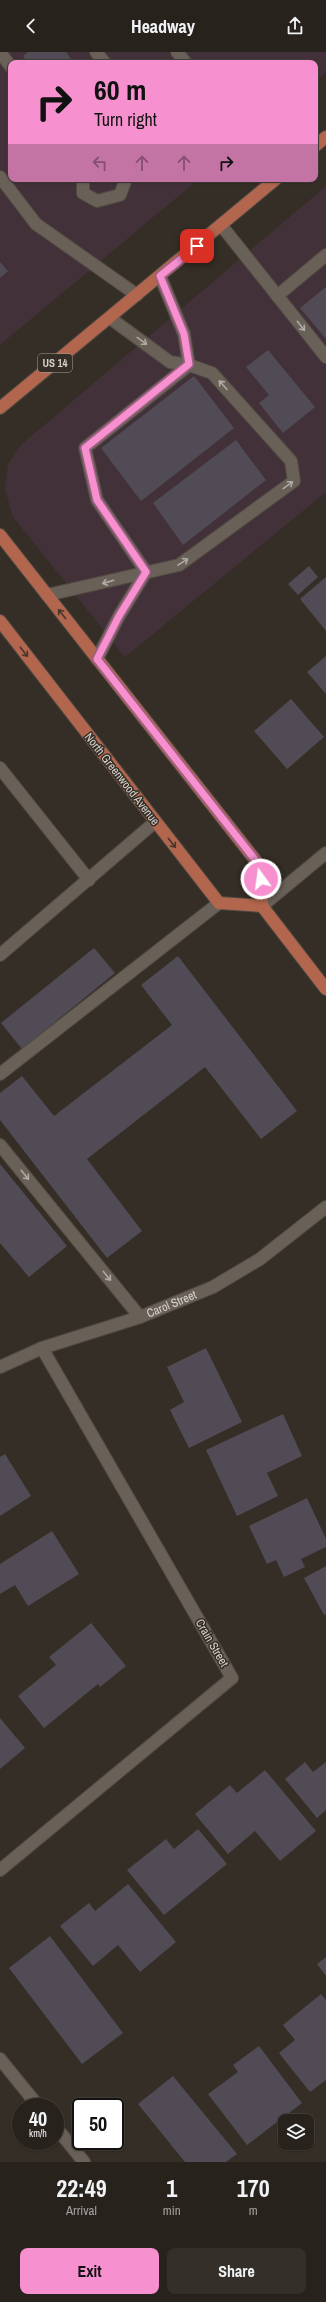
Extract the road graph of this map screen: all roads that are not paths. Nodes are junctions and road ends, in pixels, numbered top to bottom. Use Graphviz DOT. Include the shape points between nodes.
graph roads {
  1 [pos="0,52"];
  2 [pos="96,52"];
  3 [pos="177,52"];
  4 [pos="103,60"];
  5 [pos="184,60"];
  6 [pos="8,63"];
  7 [pos="326,137"];
  8 [pos="318,144"];
  9 [pos="0,177"];
  10 [pos="83,182"];
  11 [pos="125,182"];
  12 [pos="272,182"];
  13 [pos="221,225"];
  14 [pos="326,255"];
  15 [pos="160,276"];
  16 [pos="137,295"];
  17 [pos="277,296"];
  18 [pos="110,318"];
  19 [pos="326,357"];
  20 [pos="189,364"];
  21 [pos="0,408"];
  22 [pos="0,535"];
  23 [pos="146,572"];
  24 [pos="47,595"];
  25 [pos="0,621"];
  26 [pos="97,659"];
  27 [pos="0,768"];
  28 [pos="155,822"];
  29 [pos="326,853"];
  30 [pos="89,880"];
  31 [pos="219,904"];
  32 [pos="262,906"];
  33 [pos="0,955"];
  34 [pos="326,989"];
  35 [pos="0,1074"];
  36 [pos="0,1145"];
  37 [pos="326,1207"];
  38 [pos="140,1317"];
  39 [pos="42,1348"];
  40 [pos="0,1367"];
  41 [pos="0,1870"];
  42 [pos="0,2059"];
  43 [pos="32,2098"];
  44 [pos="64,2137"];
  45 [pos="84,2162"];
  1 -- 6 [label="street"];
  2 -- 4 [label="street"];
  3 -- 5 [label="street"];
  7 -- 8 [label="main road"];
  9 -- 16 [label="street" via="36,224"];
  10 -- 11 [label="street" via="83,193 98,201 120,195"];
  12 -- 13 [label="main road, US 14"];
  13 -- 15 [label="main road, US 14"];
  13 -- 17 [label="street"];
  14 -- 17 [label="street"];
  15 -- 16 [label="main road, US 14"];
  15 -- 20 [label="street" via="184,334"];
  16 -- 18 [label="main road, US 14"];
  17 -- 19 [label="street, one-way"];
  18 -- 20 [label="street, one-way" via="170,362"];
  18 -- 21 [label="main road, US 14"];
  20 -- 23 [label="street" via="85,448 97,500"];
  23 -- 20 [label="street, one-way" via="179,565 294,481 291,461 212,373"];
  22 -- 24 [label="main road"];
  23 -- 24 [label="street, one-way" via="99,585"];
  23 -- 26 [label="street"];
  26 -- 24 [label="main road, one-way"];
  25 -- 28 [label="main road, North Greenwood Avenue, one-way"];
  26 -- 32 [label="main road" via="260,866"];
  27 -- 30 [label="street"];
  28 -- 30 [label="street"];
  28 -- 31 [label="main road, North Greenwood Avenue, one-way"];
  29 -- 32 [label="street"];
  30 -- 33 [label="street"];
  31 -- 32 [label="main road"];
  31 -- 35 [label="street"];
  32 -- 34 [label="main road"];
  36 -- 38 [label="street, one-way"];
  37 -- 38 [label="street, Carol Street" via="260,1259 213,1287"];
  38 -- 39 [label="street, Carol Street"];
  39 -- 40 [label="street, Carol Street"];
  39 -- 41 [label="street, Crain Street" via="232,1678"];
  42 -- 43 [label="street"];
  44 -- 45 [label="street"];
}
